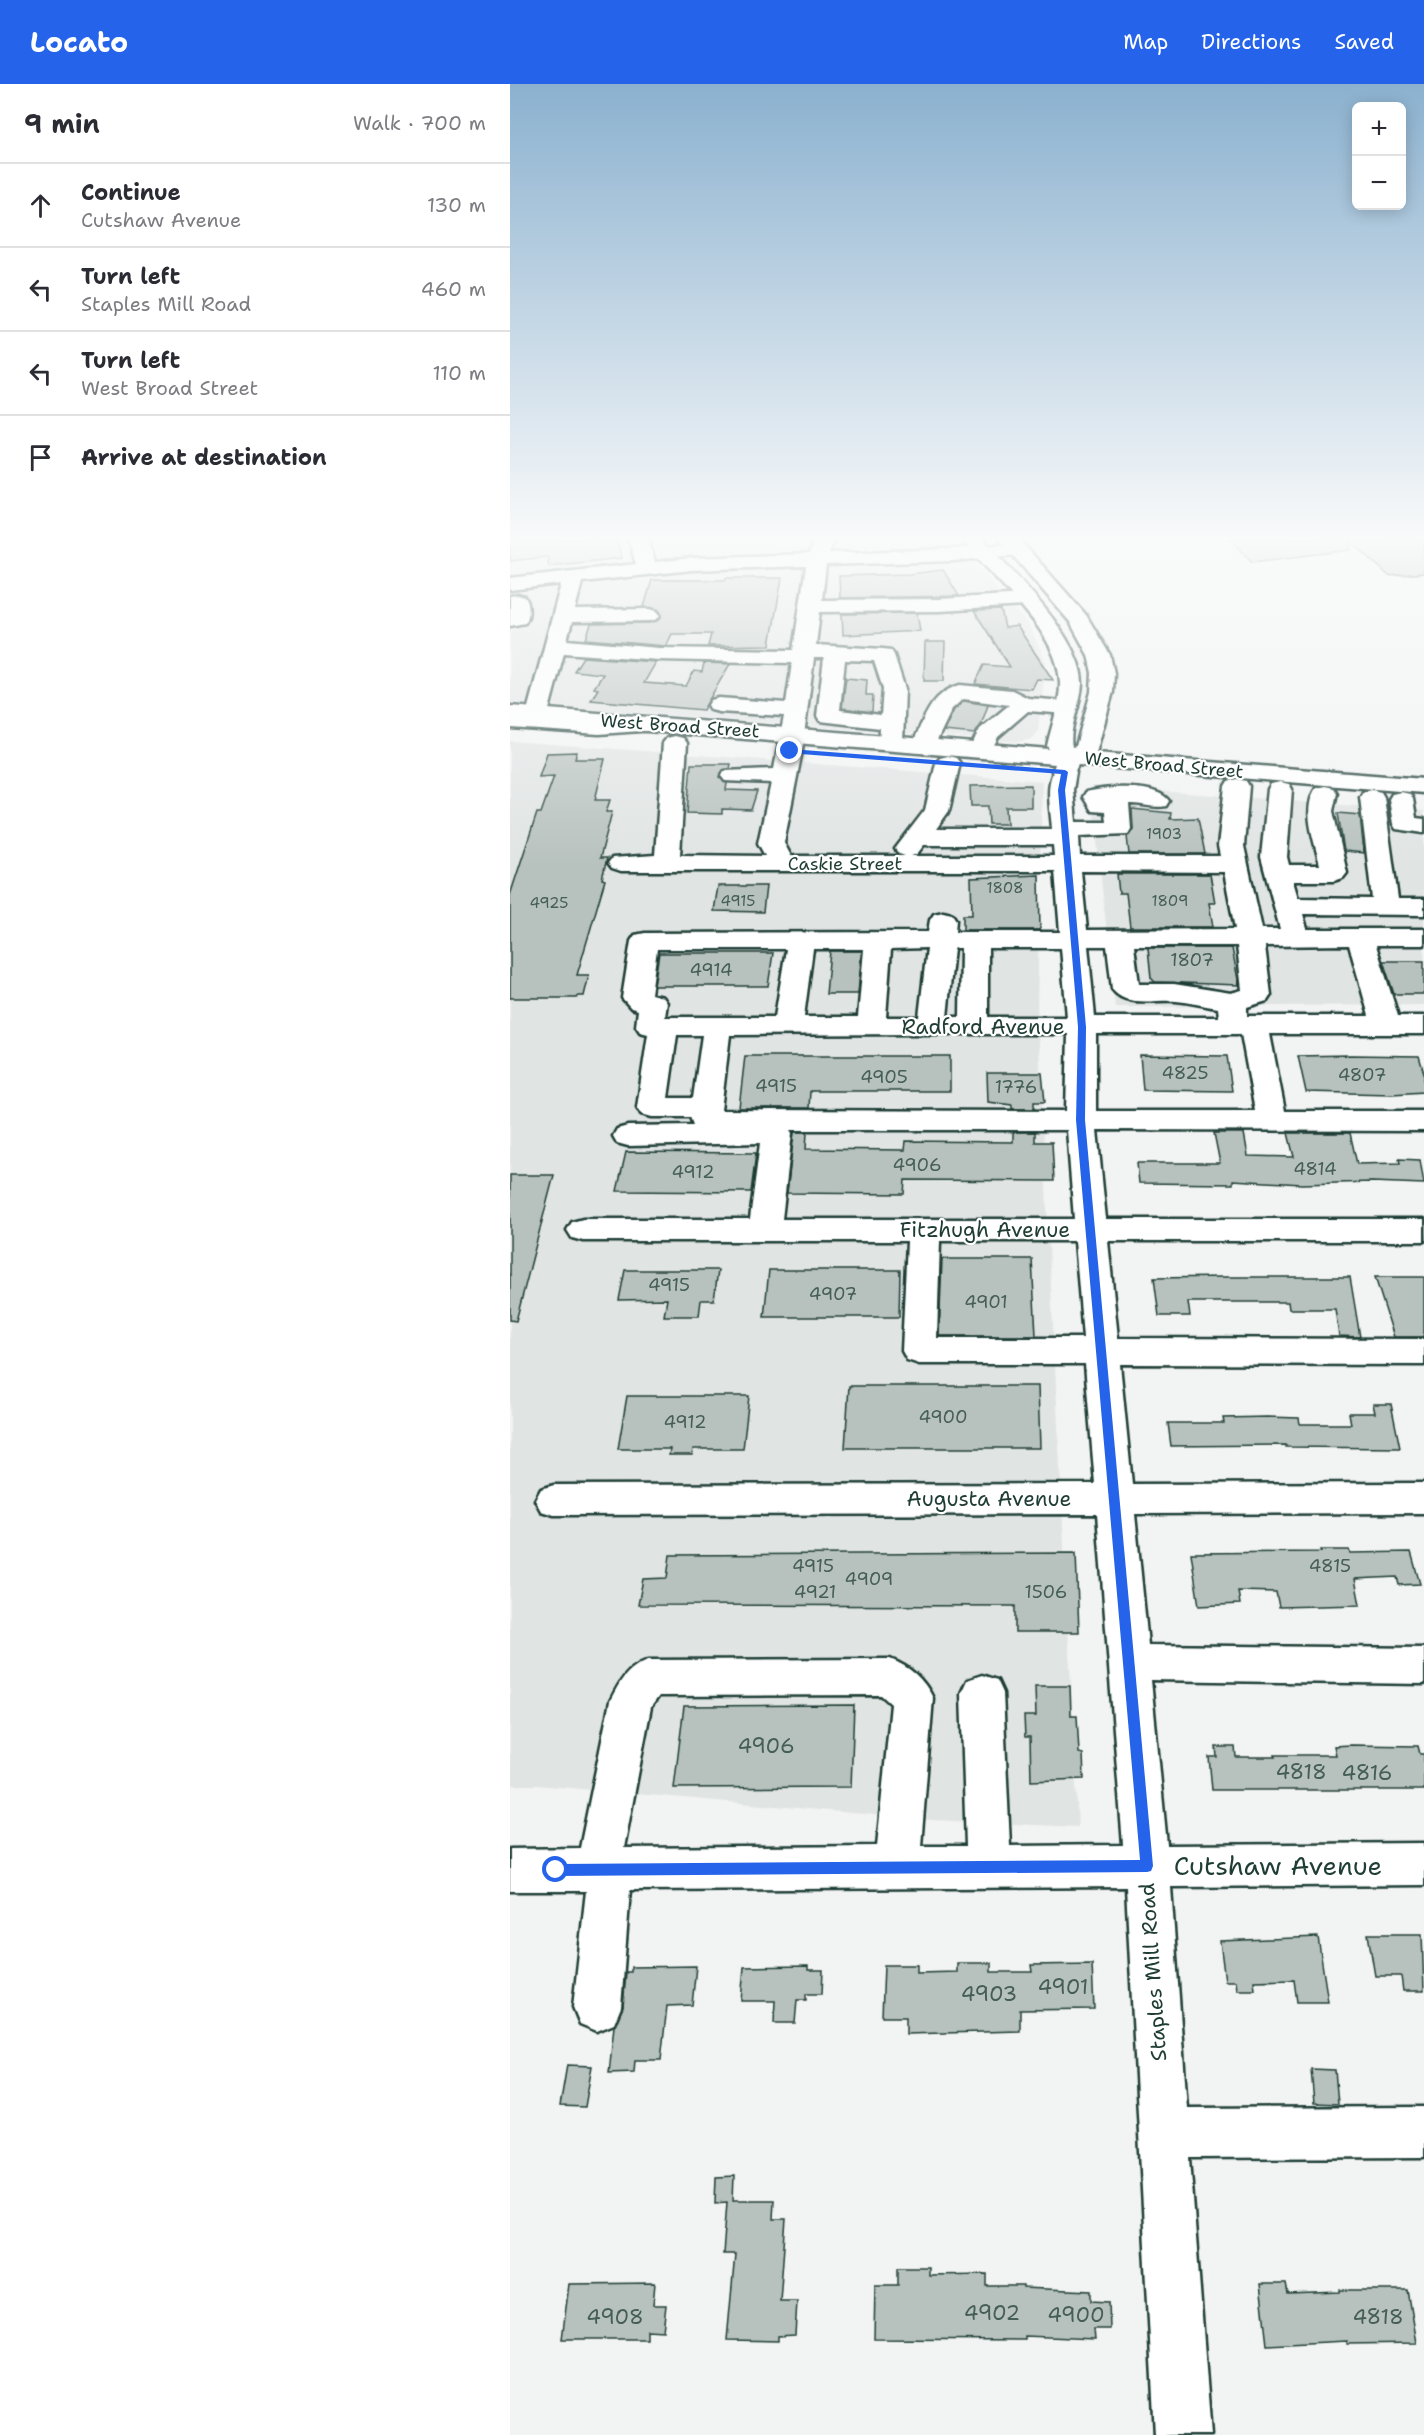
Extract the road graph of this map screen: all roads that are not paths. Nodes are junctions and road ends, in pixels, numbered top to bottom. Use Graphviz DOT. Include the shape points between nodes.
graph roads {
  1 [pos="556,648"];
  2 [pos="578,648"];
  3 [pos="805,648"];
  4 [pos="1061,648"];
  5 [pos="1097,648"];
  6 [pos="835,653"];
  7 [pos="803,662"];
  8 [pos="734,675"];
  9 [pos="1023,704"];
  10 [pos="719,705"];
  11 [pos="1067,707"];
  12 [pos="796,710"];
  13 [pos="510,712"];
  14 [pos="537,715"];
  15 [pos="510,721"];
  16 [pos="657,724"];
  17 [pos="1094,725"];
  18 [pos="510,731"];
  19 [pos="892,733"];
  20 [pos="927,739"];
  21 [pos="675,743"];
  22 [pos="791,743"];
  23 [pos="984,743"];
  24 [pos="948,763"];
  25 [pos="1168,773"];
  26 [pos="1065,775"];
  27 [pos="733,776"];
  28 [pos="785,776"];
  29 [pos="1237,786"];
  30 [pos="1424,786"];
  31 [pos="1372,797"];
  32 [pos="1279,798"];
  33 [pos="1323,802"];
  34 [pos="1118,803"];
  35 [pos="1416,823"];
  36 [pos="1066,833"];
  37 [pos="917,837"];
  38 [pos="777,853"];
  39 [pos="621,863"];
  40 [pos="667,863"];
  41 [pos="906,864"];
  42 [pos="1235,864"];
  43 [pos="1070,865"];
  44 [pos="1278,873"];
  45 [pos="1288,906"];
  46 [pos="1386,907"];
  47 [pos="1424,907"];
  48 [pos="942,931"];
  49 [pos="1250,937"];
  50 [pos="1296,937"];
  51 [pos="1360,937"];
  52 [pos="1424,937"];
  53 [pos="1119,938"];
  54 [pos="1074,939"];
  55 [pos="878,940"];
  56 [pos="801,941"];
  57 [pos="975,941"];
  58 [pos="1078,988"];
  59 [pos="1126,989"];
  60 [pos="790,1015"];
  61 [pos="656,1018"];
  62 [pos="1240,1018"];
  63 [pos="1386,1025"];
  64 [pos="1424,1025"];
  65 [pos="717,1026"];
  66 [pos="871,1026"];
  67 [pos="932,1026"];
  68 [pos="974,1026"];
  69 [pos="1082,1027"];
  70 [pos="706,1108"];
  71 [pos="1080,1120"];
  72 [pos="1272,1121"];
  73 [pos="1424,1121"];
  74 [pos="628,1136"];
  75 [pos="765,1228"];
  76 [pos="582,1230"];
  77 [pos="924,1230"];
  78 [pos="1424,1230"];
  79 [pos="1092,1231"];
  80 [pos="1102,1351"];
  81 [pos="1424,1352"];
  82 [pos="1424,1498"];
  83 [pos="1114,1499"];
  84 [pos="554,1500"];
  85 [pos="1128,1662"];
  86 [pos="1424,1666"];
  87 [pos="982,1693"];
  88 [pos="1424,1864"];
  89 [pos="1147,1866"];
  90 [pos="989,1867"];
  91 [pos="897,1868"];
  92 [pos="510,1870"];
  93 [pos="604,1870"];
  94 [pos="597,2007"];
  95 [pos="1424,2132"];
  96 [pos="1164,2133"];
  97 [pos="1184,2435"];
  1 -- 14 [label="street"];
  2 -- 7 [label="street"];
  3 -- 7 [label="street"];
  4 -- 11 [label="street, Staples Mill Road" via="1071,683"];
  5 -- 17 [label="street" via="1103,675"];
  6 -- 7 [label="street"];
  6 -- 19 [label="street" via="883,655 894,689"];
  6 -- 19 [label="street" via="828,716"];
  7 -- 8 [label="street"];
  7 -- 12 [label="street"];
  9 -- 11 [label="street"];
  9 -- 20 [label="street" via="1012,697 954,694 944,700"];
  9 -- 23 [label="street"];
  10 -- 12 [label="street"];
  11 -- 26 [label="street, Staples Mill Road" via="1059,746"];
  12 -- 22 [label="street"];
  13 -- 14 [label="street, West Broad Street"];
  14 -- 16 [label="street, West Broad Street"];
  15 -- 16 [label="street" via="599,728"];
  16 -- 22 [label="street, West Broad Street"];
  17 -- 25 [label="street" via="1120,751"];
  17 -- 26 [label="street" via="1086,750"];
  18 -- 21 [label="street, West Broad Street"];
  19 -- 20 [label="street, West Broad Street"];
  19 -- 22 [label="street, West Broad Street"];
  20 -- 23 [label="street, West Broad Street"];
  21 -- 22 [label="street, West Broad Street"];
  21 -- 40 [label="street"];
  22 -- 24 [label="street, West Broad Street"];
  22 -- 28 [label="street"];
  23 -- 26 [label="street, West Broad Street"];
  24 -- 26 [label="street, West Broad Street"];
  24 -- 37 [label="street" via="937,811"];
  25 -- 26 [label="street, West Broad Street"];
  25 -- 29 [label="street, West Broad Street"];
  25 -- 30 [label="street, West Broad Street"];
  25 -- 34 [label="street, West Broad Street"];
  25 -- 34 [label="street" via="1173,802"];
  26 -- 34 [label="street"];
  26 -- 36 [label="street, Staples Mill Road"];
  27 -- 28 [label="street"];
  28 -- 38 [label="street"];
  29 -- 32 [label="street, West Broad Street"];
  29 -- 42 [label="street" via="1232,846"];
  31 -- 33 [label="street"];
  31 -- 35 [label="street"];
  31 -- 46 [label="street"];
  32 -- 33 [label="street, West Broad Street"];
  32 -- 44 [label="street" via="1274,857"];
  33 -- 44 [label="street" via="1334,873"];
  34 -- 36 [label="street"];
  36 -- 37 [label="street"];
  36 -- 43 [label="street, Staples Mill Road"];
  37 -- 41 [label="street" via="906,852"];
  38 -- 40 [label="street, Caskie Street" via="723,863"];
  38 -- 41 [label="street, Caskie Street"];
  39 -- 40 [label="street, Caskie Street"];
  41 -- 43 [label="street, Caskie Street"];
  42 -- 43 [label="street, Caskie Street"];
  42 -- 49 [label="street"];
  43 -- 54 [label="street, Staples Mill Road"];
  44 -- 45 [label="street"];
  45 -- 46 [label="street"];
  45 -- 50 [label="street"];
  46 -- 47 [label="street"];
  48 -- 55 [label="street"];
  48 -- 57 [label="street"];
  48 -- 67 [label="street"];
  49 -- 50 [label="street"];
  49 -- 53 [label="street"];
  49 -- 62 [label="street" via="1257,995"];
  50 -- 51 [label="street"];
  51 -- 52 [label="street"];
  51 -- 63 [label="street"];
  53 -- 54 [label="street"];
  53 -- 59 [label="street"];
  54 -- 57 [label="street"];
  54 -- 58 [label="street, Staples Mill Road"];
  55 -- 56 [label="street"];
  55 -- 66 [label="street"];
  56 -- 60 [label="street"];
  56 -- 61 [label="street" via="645,941 636,998"];
  57 -- 68 [label="street"];
  58 -- 59 [label="street"];
  58 -- 69 [label="street, Staples Mill Road"];
  59 -- 62 [label="street" via="1174,993"];
  60 -- 61 [label="street"];
  60 -- 65 [label="street, Radford Avenue"];
  60 -- 66 [label="street, Radford Avenue"];
  61 -- 65 [label="street, Radford Avenue"];
  61 -- 70 [label="street" via="652,1107"];
  62 -- 63 [label="street, Radford Avenue"];
  62 -- 69 [label="street, Radford Avenue"];
  62 -- 72 [label="street"];
  63 -- 64 [label="street, Radford Avenue"];
  65 -- 70 [label="street"];
  66 -- 67 [label="street, Radford Avenue"];
  67 -- 68 [label="street, Radford Avenue"];
  68 -- 69 [label="street, Radford Avenue"];
  69 -- 71 [label="street, Staples Mill Road"];
  70 -- 71 [label="street" via="705,1120"];
  71 -- 72 [label="street"];
  71 -- 79 [label="street, Staples Mill Road"];
  72 -- 73 [label="street"];
  74 -- 75 [label="street" via="777,1133"];
  75 -- 76 [label="street, Fitzhugh Avenue"];
  75 -- 77 [label="street, Fitzhugh Avenue"];
  77 -- 79 [label="street, Fitzhugh Avenue"];
  77 -- 80 [label="street" via="919,1351"];
  78 -- 79 [label="street, Fitzhugh Avenue"];
  79 -- 80 [label="street, Staples Mill Road"];
  80 -- 81 [label="street"];
  80 -- 83 [label="street, Staples Mill Road"];
  82 -- 83 [label="street, Augusta Avenue"];
  83 -- 84 [label="street, Augusta Avenue"];
  83 -- 85 [label="street, Staples Mill Road"];
  85 -- 86 [label="street"];
  85 -- 89 [label="street, Staples Mill Road"];
  87 -- 90 [label="street"];
  88 -- 89 [label="street, Cutshaw Avenue"];
  89 -- 90 [label="street, Cutshaw Avenue"];
  89 -- 96 [label="street, Staples Mill Road"];
  90 -- 91 [label="street, Cutshaw Avenue"];
  91 -- 93 [label="street, Cutshaw Avenue"];
  91 -- 93 [label="street" via="912,1698 890,1677 855,1676 648,1678 631,1701"];
  92 -- 93 [label="street, Cutshaw Avenue"];
  93 -- 94 [label="street"];
  95 -- 96 [label="street"];
  96 -- 97 [label="street, Staples Mill Road"];
}
